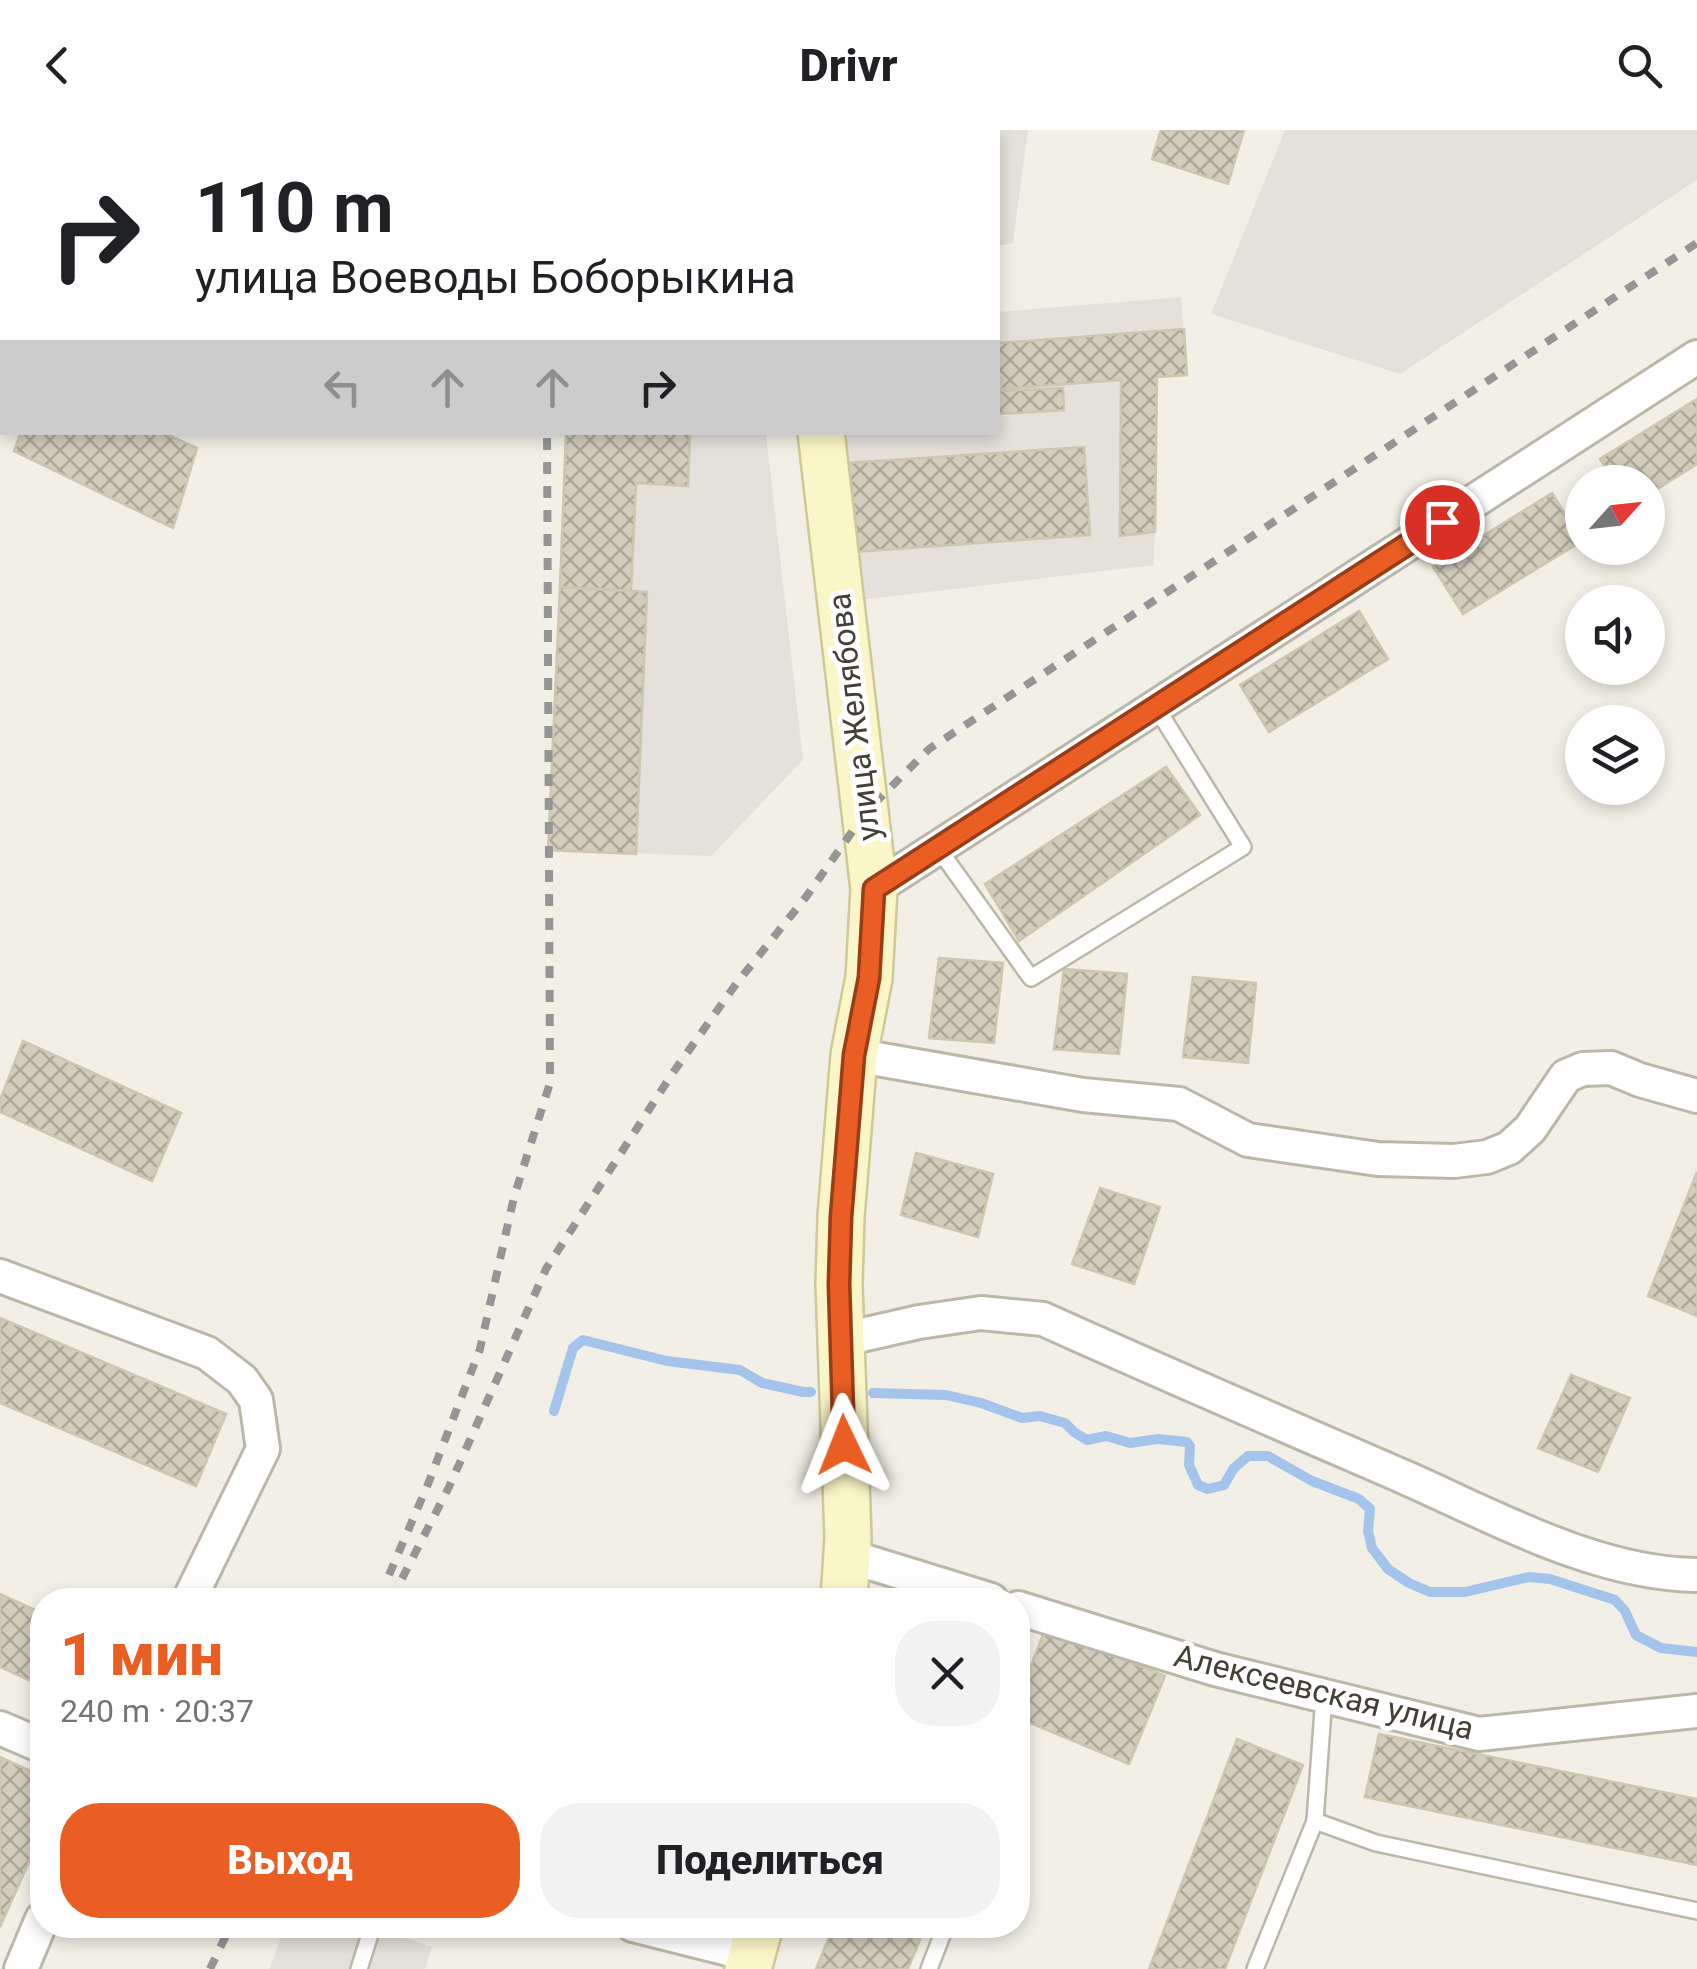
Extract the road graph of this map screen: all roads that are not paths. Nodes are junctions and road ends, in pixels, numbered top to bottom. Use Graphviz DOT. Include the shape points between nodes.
graph roads {
  1 [pos="1697,357"];
  2 [pos="820,435"];
  3 [pos="1156,707"];
  4 [pos="938,848"];
  5 [pos="874,889"];
  6 [pos="854,1055"];
  7 [pos="1697,1096"];
  8 [pos="0,1276"];
  9 [pos="840,1340"];
  10 [pos="848,1556"];
  11 [pos="1697,1576"];
  12 [pos="195,1588"];
  13 [pos="845,1588"];
  14 [pos="953,1588"];
  15 [pos="1030,1612"];
  16 [pos="1324,1696"];
  17 [pos="1697,1711"];
  18 [pos="0,1728"];
  19 [pos="30,1741"];
  20 [pos="1314,1821"];
  21 [pos="1697,1911"];
  22 [pos="34,1938"];
  23 [pos="369,1938"];
  24 [pos="695,1938"];
  25 [pos="941,1938"];
  26 [pos="753,1950"];
  27 [pos="22,1969"];
  28 [pos="360,1969"];
  29 [pos="929,1969"];
  30 [pos="1255,1969"];
  1 -- 3 [label="street"];
  2 -- 5 [label="main road, улица Желябова"];
  3 -- 4 [label="street"];
  3 -- 4 [label="lane" via="1243,847 1030,978"];
  4 -- 5 [label="street"];
  5 -- 6 [label="main road, улица Желябова" via="869,978"];
  6 -- 7 [label="street" via="1082,1095 1179,1104 1248,1140 1378,1159 1454,1161 1509,1148 1566,1076 1583,1069 1611,1068"];
  6 -- 9 [label="main road, улица Желябова" via="841,1217"];
  8 -- 12 [label="street" via="207,1353 256,1400 263,1449"];
  9 -- 10 [label="main road, улица Желябова"];
  9 -- 11 [label="street" via="982,1312 1043,1318 1522,1529 1632,1568"];
  10 -- 13 [label="main road, улица Желябова"];
  10 -- 14 [label="street"];
  15 -- 16 [label="street, Алексеевская улица"];
  16 -- 17 [label="street, Алексеевская улица" via="1479,1734"];
  16 -- 20 [label="lane"];
  18 -- 19 [label="street"];
  20 -- 21 [label="lane" via="1376,1844"];
  20 -- 30 [label="lane"];
  22 -- 27 [label="street"];
  23 -- 28 [label="lane"];
  24 -- 26 [label="street"];
  25 -- 29 [label="lane"];
}
